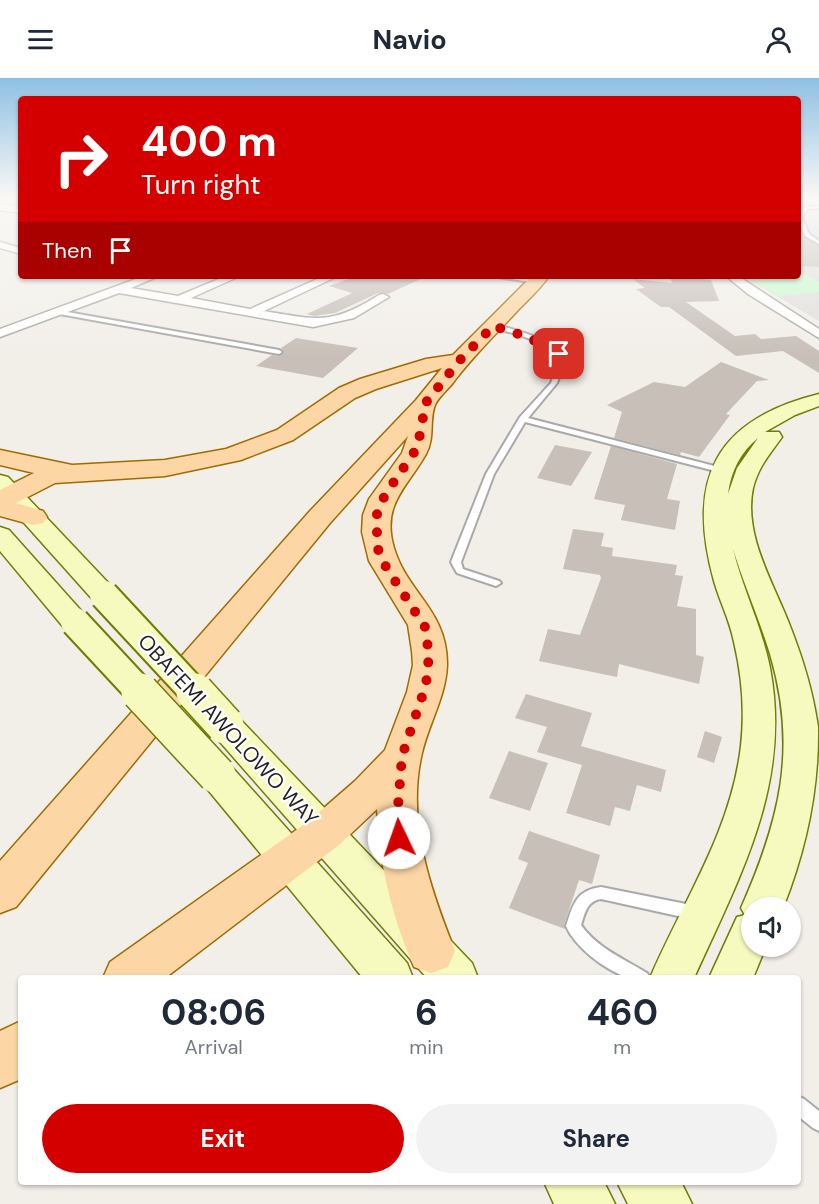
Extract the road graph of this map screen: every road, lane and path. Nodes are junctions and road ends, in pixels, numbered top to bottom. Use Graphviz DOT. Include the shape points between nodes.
graph roads {
  1 [pos="146,279"];
  2 [pos="228,279"];
  3 [pos="326,279"];
  4 [pos="537,279"];
  5 [pos="735,279"];
  6 [pos="118,290"];
  7 [pos="383,297"];
  8 [pos="178,300"];
  9 [pos="56,312"];
  10 [pos="250,313"];
  11 [pos="493,326"];
  12 [pos="0,333"];
  13 [pos="819,334"];
  14 [pos="279,352"];
  15 [pos="459,361"];
  16 [pos="819,400"];
  17 [pos="424,405"];
  18 [pos="819,411"];
  19 [pos="523,419"];
  20 [pos="0,457"];
  21 [pos="723,471"];
  22 [pos="71,473"];
  23 [pos="3,496"];
  24 [pos="33,517"];
  25 [pos="0,536"];
  26 [pos="496,583"];
  27 [pos="402,756"];
  28 [pos="324,833"];
  29 [pos="288,860"];
  30 [pos="0,893"];
  31 [pos="766,897"];
  32 [pos="702,914"];
  33 [pos="741,956"];
  34 [pos="444,964"];
  35 [pos="131,975"];
  36 [pos="388,975"];
  37 [pos="637,975"];
  38 [pos="673,975"];
  39 [pos="732,975"];
  40 [pos="18,1049"];
  41 [pos="0,1062"];
  42 [pos="801,1107"];
  43 [pos="819,1122"];
  44 [pos="641,1185"];
  45 [pos="645,1185"];
  46 [pos="633,1204"];
  47 [pos="665,1204"];
  1 -- 6 [label="street"];
  2 -- 8 [label="street"];
  3 -- 10 [label="street"];
  4 -- 11 [label="main road"];
  5 -- 13 [label="street"];
  6 -- 8 [label="street"];
  6 -- 9 [label="street"];
  7 -- 10 [label="street" via="351,317 332,322 313,323"];
  8 -- 10 [label="street"];
  9 -- 12 [label="street"];
  9 -- 14 [label="lane"];
  11 -- 15 [label="main road"];
  11 -- 19 [label="lane" via="553,349 562,360 554,383"];
  15 -- 17 [label="main road"];
  15 -- 22 [label="main road" via="433,363 368,384 347,393 285,435 232,455 165,468"];
  16 -- 21 [label="street" via="759,426 736,449"];
  17 -- 27 [label="main road" via="415,451 377,512 377,547 425,627 429,655 426,685"];
  17 -- 30 [label="main road" via="320,517"];
  18 -- 31 [label="street" via="791,423 764,444 748,470 739,506 747,550 789,667 802,730 798,805 788,844"];
  19 -- 21 [label="lane"];
  19 -- 26 [label="lane" via="489,474 456,562 460,571"];
  20 -- 22 [label="main road"];
  21 -- 32 [label="street" via="718,481 716,523 729,584 748,639 759,714 759,747 745,816"];
  22 -- 23 [label="main road" via="49,477"];
  23 -- 24 [label="main road"];
  24 -- 28 [label="street, OBAFEMI AWOLOWO WAY, bridge"];
  25 -- 29 [label="street, OBAFEMI AWOLOWO WAY, bridge" via="217,775"];
  27 -- 28 [label="main road"];
  27 -- 34 [label="main road" via="397,819 402,857 411,898"];
  28 -- 29 [label="main road"];
  28 -- 34 [label="street, OBAFEMI AWOLOWO WAY"];
  29 -- 35 [label="main road"];
  29 -- 36 [label="street, OBAFEMI AWOLOWO WAY"];
  32 -- 37 [label="lane" via="601,892 583,899 573,926 580,938"];
  32 -- 38 [label="street"];
  33 -- 39 [label="street"];
  40 -- 41 [label="main road"];
  42 -- 43 [label="lane"];
  44 -- 46 [label="street"];
  45 -- 47 [label="street"];
}
